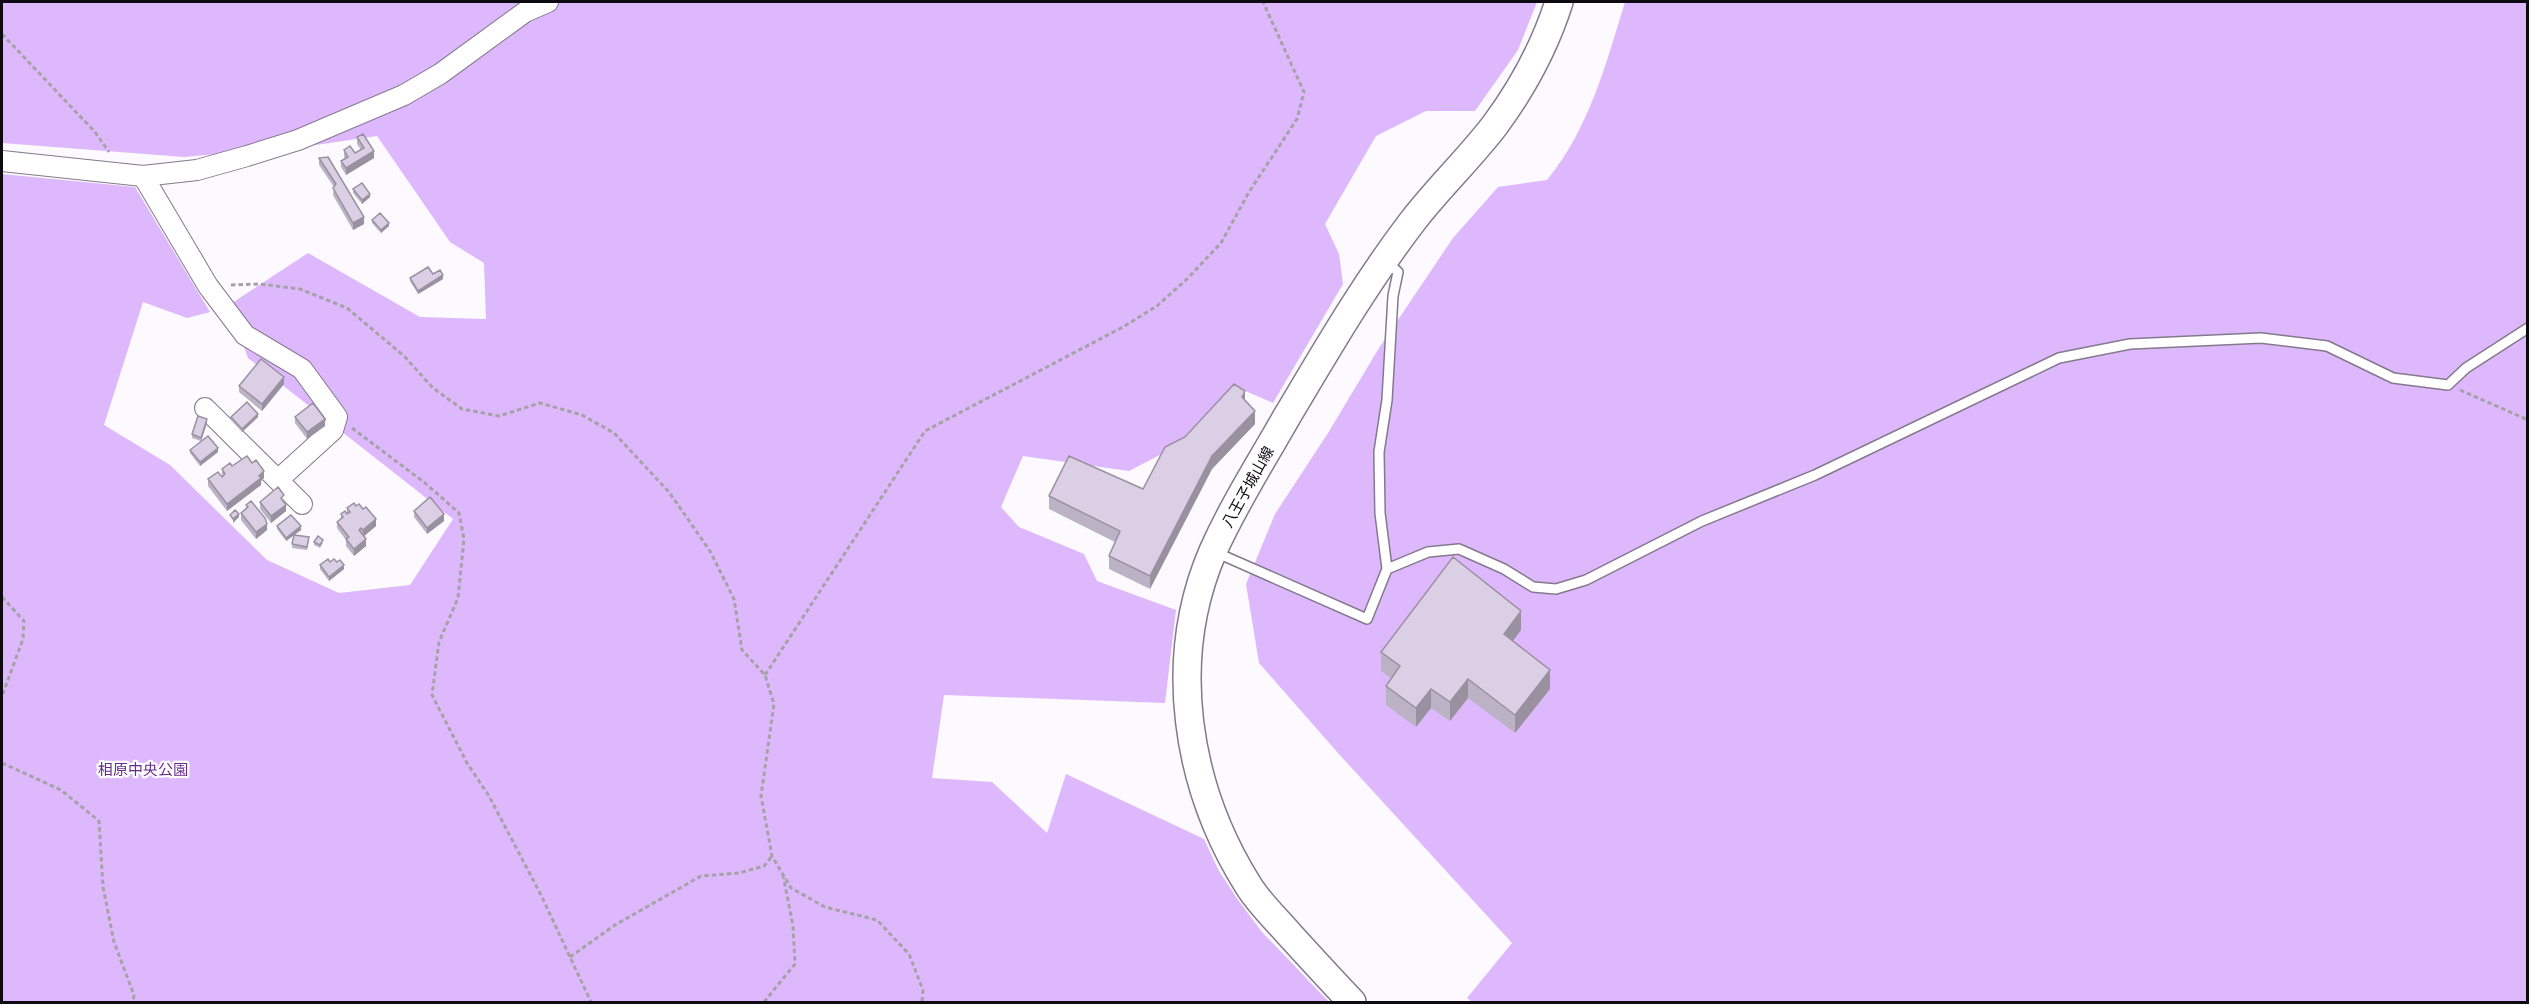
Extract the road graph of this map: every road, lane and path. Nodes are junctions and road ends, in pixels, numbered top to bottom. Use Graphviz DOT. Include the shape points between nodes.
graph roads {
  1 [pos="548,2"];
  2 [pos="1263,2"];
  3 [pos="1559,2"];
  4 [pos="2,34"];
  5 [pos="2,161"];
  6 [pos="134,174"];
  7 [pos="1384,259"];
  8 [pos="208,286"];
  9 [pos="2528,328"];
  10 [pos="2448,385"];
  11 [pos="205,408"];
  12 [pos="337,417"];
  13 [pos="2528,420"];
  14 [pos="278,480"];
  15 [pos="302,504"];
  16 [pos="1213,551"];
  17 [pos="1387,569"];
  18 [pos="2,597"];
  19 [pos="765,675"];
  20 [pos="2,696"];
  21 [pos="2,763"];
  22 [pos="772,856"];
  23 [pos="782,872"];
  24 [pos="570,957"];
  25 [pos="133,1002"];
  26 [pos="591,1002"];
  27 [pos="764,1002"];
  28 [pos="922,1002"];
  29 [pos="1352,1002"];
  1 -- 6 [label="street" via="525,12 404,95 351,118 298,140 197,170"];
  2 -- 19 [label="path" via="1304,92 1297,119 1221,243 1157,306 925,431"];
  3 -- 7 [label="main road, 八王子城山線" via="1523,84 1494,126"];
  4 -- 6 [label="path"];
  5 -- 6 [label="street"];
  6 -- 8 [label="street"];
  7 -- 16 [label="main road, 八王子城山線" via="1339,327 1234,507"];
  7 -- 17 [label="lane" via="1398,272 1387,400 1378,452"];
  8 -- 12 [label="street" via="245,335 302,369"];
  8 -- 19 [label="path" via="260,284 300,289 347,308 404,356 433,388 462,409 499,416 540,403 582,415 614,432 669,492 710,551 734,599 742,650"];
  9 -- 10 [label="lane" via="2466,368"];
  10 -- 13 [label="path"];
  10 -- 17 [label="lane" via="2393,378 2327,346 2261,338 2130,344 2059,358 1815,475 1702,521 1586,580 1556,589 1533,587 1459,549 1428,552"];
  11 -- 14 [label="street"];
  12 -- 14 [label="street" via="333,430"];
  12 -- 24 [label="path" via="459,513 464,539 458,597 439,642 432,695 489,796"];
  14 -- 15 [label="street"];
  16 -- 17 [label="lane" via="1367,619"];
  16 -- 29 [label="main road, 八王子城山線" via="1195,609 1187,676 1189,724 1204,795 1249,887"];
  18 -- 20 [label="path" via="24,621 23,639"];
  19 -- 22 [label="path" via="774,705 761,796"];
  21 -- 25 [label="path" via="61,790 99,820 103,887 114,942 134,995"];
  22 -- 23 [label="path"];
  22 -- 24 [label="path" via="764,866 701,876 615,925"];
  23 -- 27 [label="path" via="793,926 795,964"];
  23 -- 28 [label="path" via="791,888 825,907 877,920 909,954 923,990"];
  24 -- 26 [label="path"];
}
